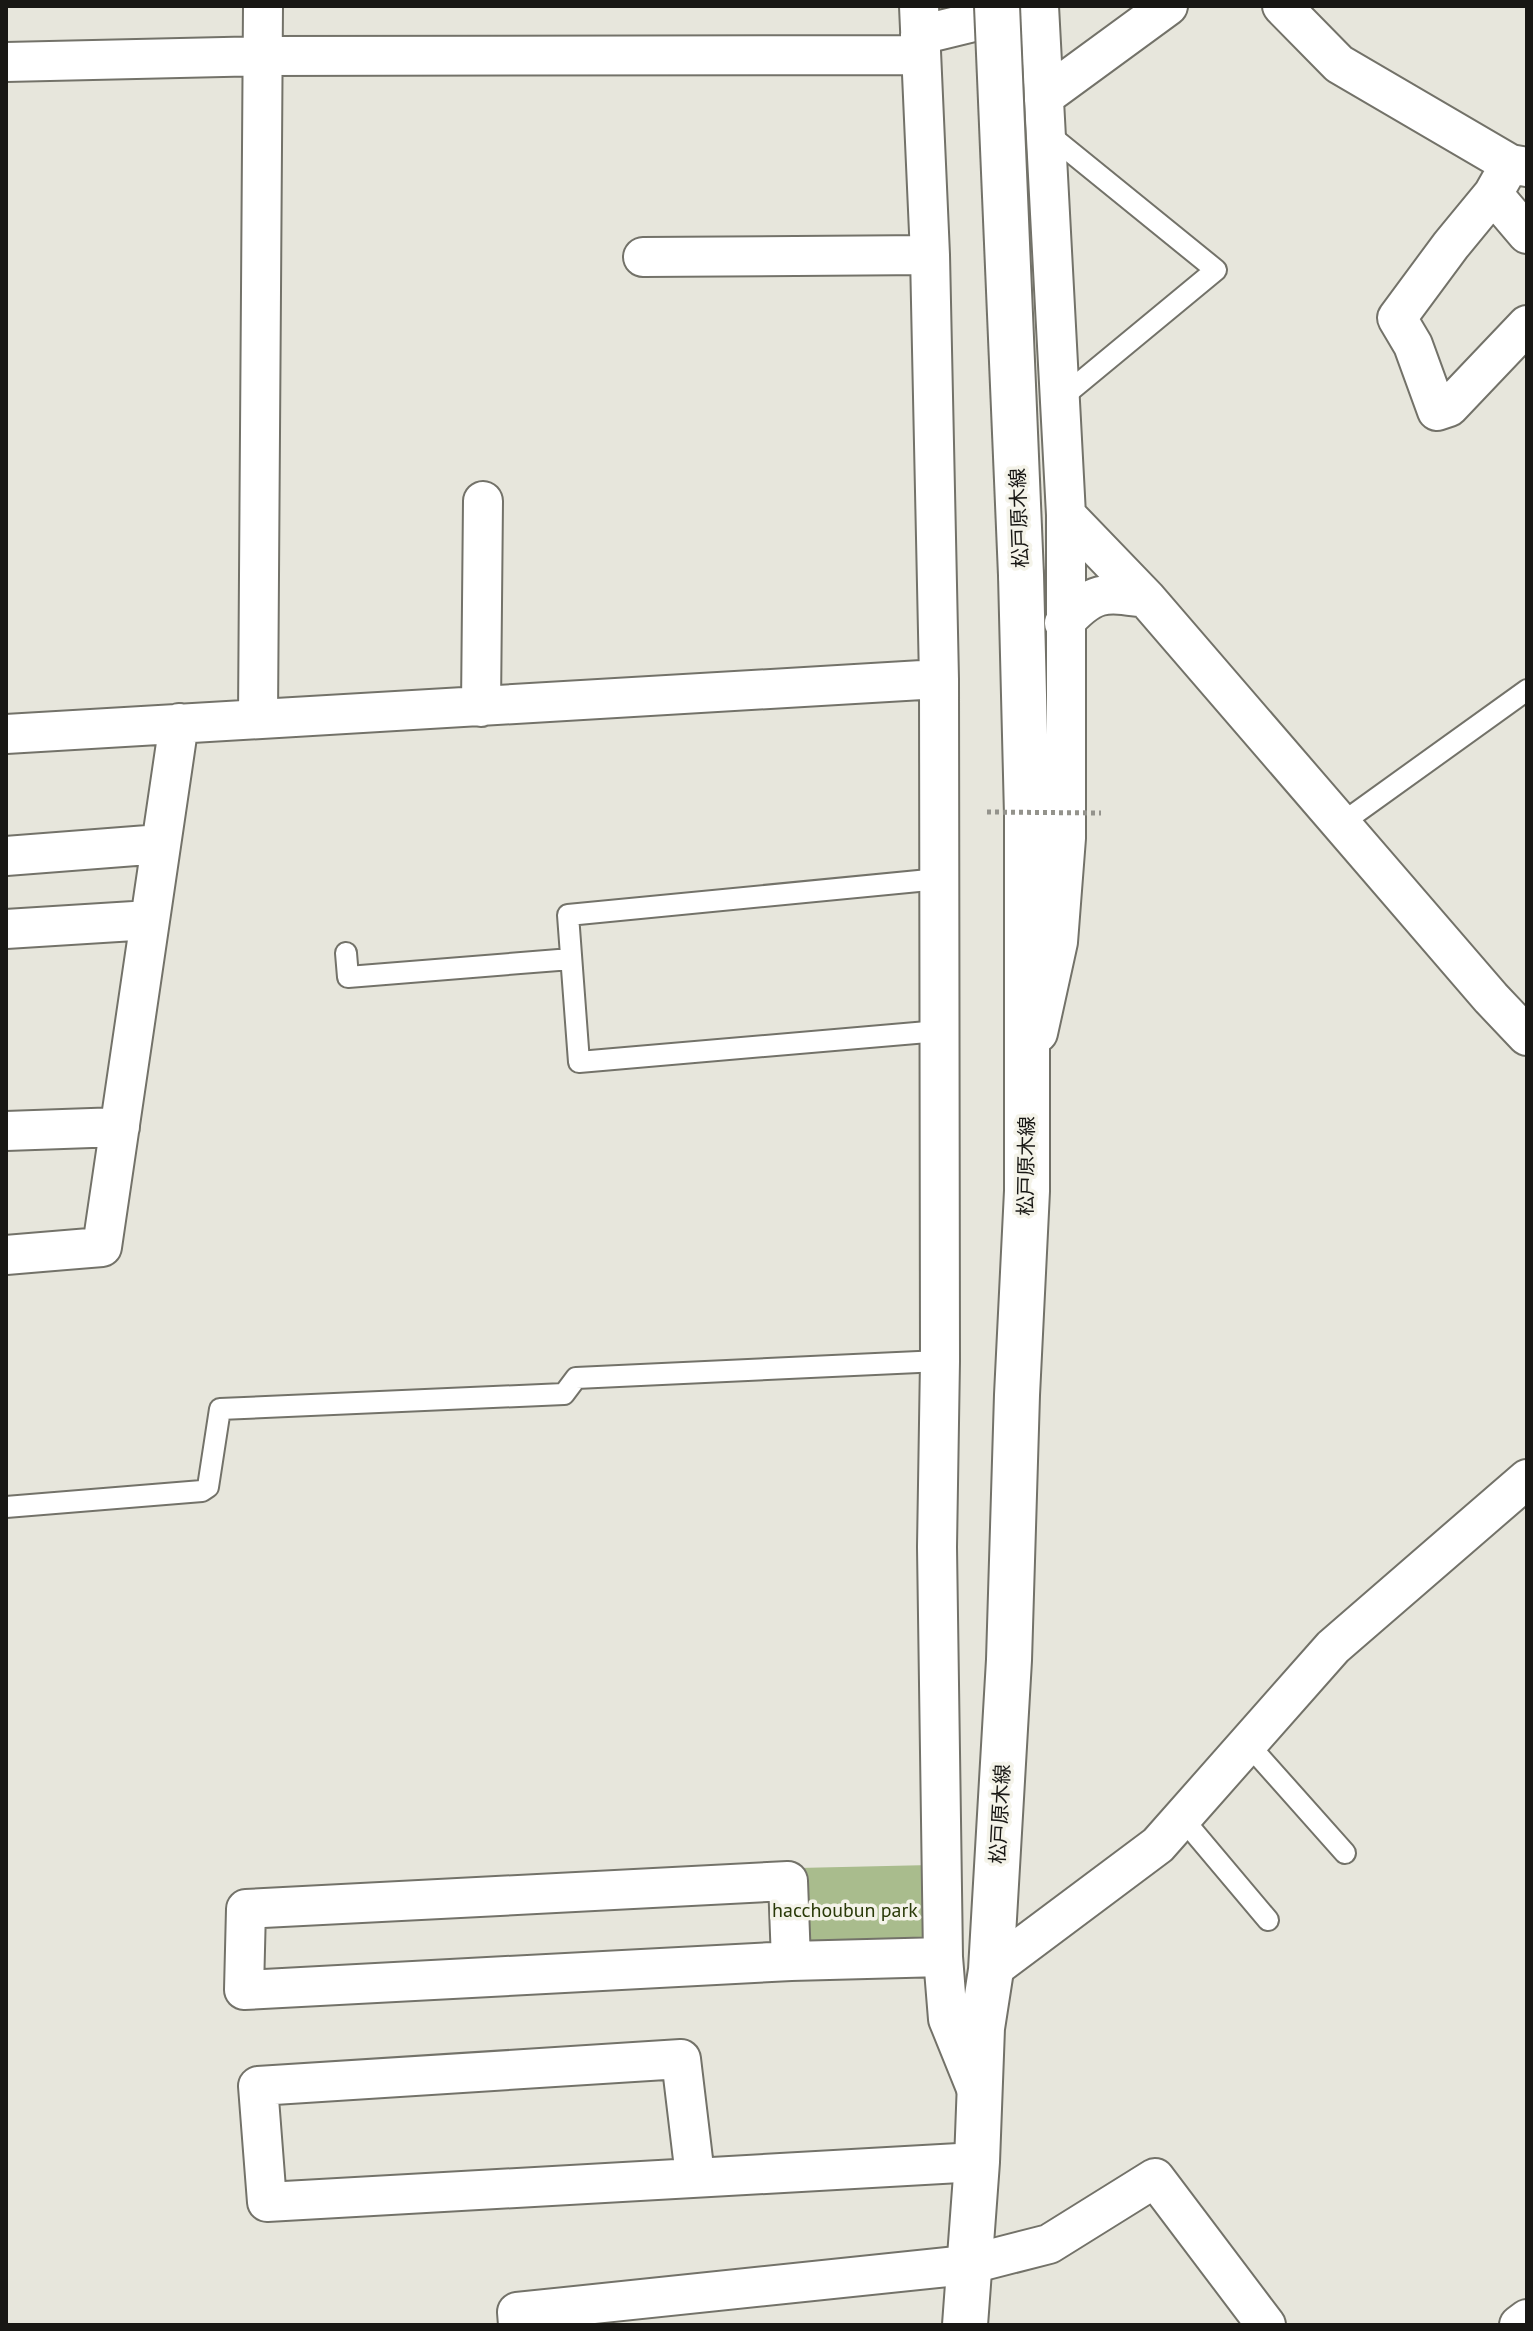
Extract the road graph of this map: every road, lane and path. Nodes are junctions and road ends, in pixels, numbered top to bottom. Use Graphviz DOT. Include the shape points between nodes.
graph roads {
  1 [pos="263,6"];
  2 [pos="997,6"];
  3 [pos="1039,6"];
  4 [pos="1168,6"];
  5 [pos="1282,6"];
  6 [pos="920,32"];
  7 [pos="263,56"];
  8 [pos="6,62"];
  9 [pos="1046,114"];
  10 [pos="1510,175"];
  11 [pos="1527,234"];
  12 [pos="930,255"];
  13 [pos="643,257"];
  14 [pos="1527,325"];
  15 [pos="1060,399"];
  16 [pos="483,501"];
  17 [pos="1066,515"];
  18 [pos="1146,598"];
  19 [pos="1064,623"];
  20 [pos="939,679"];
  21 [pos="1527,690"];
  22 [pos="481,707"];
  23 [pos="258,718"];
  24 [pos="179,723"];
  25 [pos="6,734"];
  26 [pos="987,812"];
  27 [pos="1101,813"];
  28 [pos="1342,823"];
  29 [pos="161,844"];
  30 [pos="6,856"];
  31 [pos="939,879"];
  32 [pos="150,920"];
  33 [pos="6,929"];
  34 [pos="346,953"];
  35 [pos="571,959"];
  36 [pos="939,1031"];
  37 [pos="1527,1036"];
  38 [pos="1027,1086"];
  39 [pos="120,1127"];
  40 [pos="6,1131"];
  41 [pos="6,1255"];
  42 [pos="940,1361"];
  43 [pos="1527,1479"];
  44 [pos="6,1507"];
  45 [pos="1248,1744"];
  46 [pos="1182,1818"];
  47 [pos="1345,1853"];
  48 [pos="1268,1920"];
  49 [pos="943,1957"];
  50 [pos="791,1961"];
  51 [pos="991,1970"];
  52 [pos="979,2096"];
  53 [pos="977,2162"];
  54 [pos="695,2176"];
  55 [pos="967,2265"];
  56 [pos="694,2310"];
  57 [pos="1527,2319"];
  58 [pos="518,2325"];
  59 [pos="965,2325"];
  60 [pos="1266,2325"];
  61 [pos="1519,2325"];
  1 -- 7 [label="street"];
  2 -- 38 [label="main road, 松戸原木線, bridge" via="1021,575"];
  3 -- 6 [label="street"];
  3 -- 9 [label="street"];
  4 -- 9 [label="street"];
  5 -- 10 [label="street" via="1339,64"];
  6 -- 7 [label="street"];
  6 -- 12 [label="street"];
  7 -- 8 [label="street"];
  7 -- 23 [label="street"];
  9 -- 15 [label="street"];
  9 -- 15 [label="lane" via="1216,270"];
  10 -- 11 [label="street"];
  10 -- 14 [label="street" via="1397,318 1413,345 1437,411 1449,407"];
  12 -- 13 [label="street"];
  12 -- 20 [label="street"];
  15 -- 17 [label="street"];
  16 -- 22 [label="street"];
  17 -- 18 [label="street"];
  17 -- 19 [label="street"];
  18 -- 19 [label="street" via="1106,594 1088,600"];
  18 -- 28 [label="street"];
  19 -- 38 [label="street" via="1066,838 1058,942"];
  20 -- 22 [label="street"];
  20 -- 31 [label="street"];
  21 -- 28 [label="lane"];
  22 -- 23 [label="street"];
  23 -- 24 [label="street"];
  24 -- 25 [label="street"];
  24 -- 29 [label="street"];
  26 -- 27 [label="path, bridge"];
  28 -- 37 [label="street"];
  29 -- 30 [label="street"];
  29 -- 32 [label="street"];
  31 -- 35 [label="lane" via="568,915"];
  31 -- 36 [label="street"];
  32 -- 33 [label="street"];
  32 -- 39 [label="street"];
  34 -- 35 [label="lane" via="348,977"];
  35 -- 36 [label="lane" via="579,1062"];
  36 -- 42 [label="street"];
  38 -- 51 [label="main road, 松戸原木線" via="1009,1660"];
  39 -- 40 [label="street"];
  39 -- 41 [label="street" via="102,1247"];
  42 -- 44 [label="lane" via="576,1378 564,1394 220,1409 208,1487 202,1491"];
  42 -- 49 [label="street"];
  43 -- 45 [label="street" via="1333,1647"];
  45 -- 46 [label="street"];
  45 -- 47 [label="lane"];
  46 -- 48 [label="lane"];
  46 -- 51 [label="street" via="1158,1845"];
  49 -- 50 [label="street"];
  49 -- 52 [label="street" via="948,2019"];
  50 -- 50 [label="street" via="431,1980 244,1990 246,1909 788,1881"];
  51 -- 52 [label="main road, 松戸原木線"];
  52 -- 53 [label="main road, 松戸原木線"];
  53 -- 54 [label="street"];
  53 -- 55 [label="main road, 松戸原木線"];
  54 -- 54 [label="street" via="267,2202 258,2086 681,2059"];
  55 -- 56 [label="street"];
  55 -- 59 [label="main road, 松戸原木線"];
  55 -- 60 [label="street" via="1049,2244 1155,2178"];
  56 -- 58 [label="street" via="517,2312"];
  57 -- 61 [label="street"];
}
